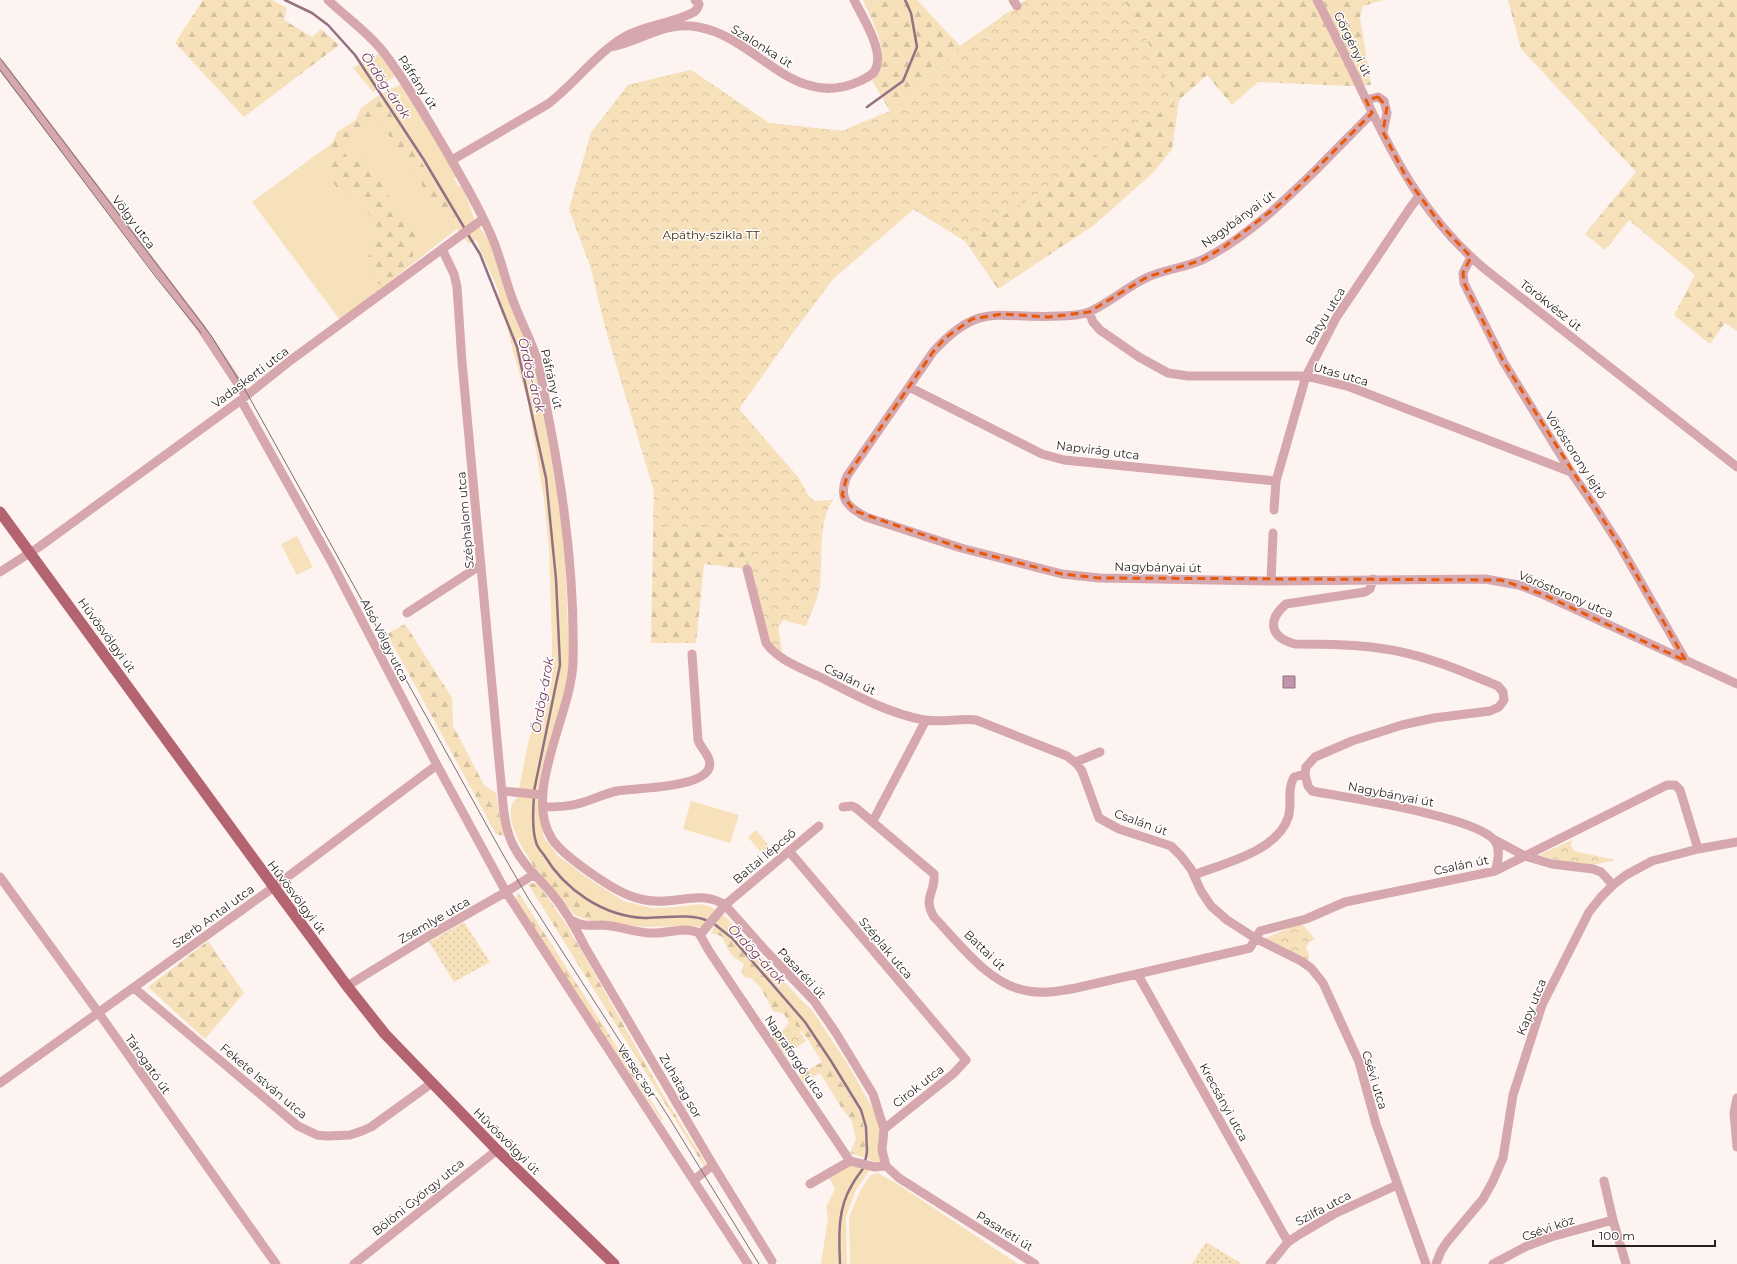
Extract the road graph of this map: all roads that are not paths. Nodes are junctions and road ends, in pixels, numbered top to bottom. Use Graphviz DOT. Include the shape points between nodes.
graph roads {
  1 [pos="328,0"];
  2 [pos="695,0"];
  3 [pos="854,0"];
  4 [pos="1317,0"];
  5 [pos="610,47"];
  6 [pos="0,64"];
  7 [pos="1366,100"];
  8 [pos="1372,113"];
  9 [pos="1383,132"];
  10 [pos="452,160"];
  11 [pos="1420,196"];
  12 [pos="480,221"];
  13 [pos="442,248"];
  14 [pos="1471,257"];
  15 [pos="1089,312"];
  16 [pos="1306,376"];
  17 [pos="910,387"];
  18 [pos="244,398"];
  19 [pos="1737,467"];
  20 [pos="1571,472"];
  21 [pos="1276,481"];
  22 [pos="1274,510"];
  23 [pos="0,512"];
  24 [pos="1273,533"];
  25 [pos="30,552"];
  26 [pos="481,565"];
  27 [pos="747,569"];
  28 [pos="0,572"];
  29 [pos="1373,579"];
  30 [pos="1271,581"];
  31 [pos="407,613"];
  32 [pos="692,654"];
  33 [pos="1686,661"];
  34 [pos="1737,684"];
  35 [pos="926,720"];
  36 [pos="1100,752"];
  37 [pos="1076,762"];
  38 [pos="437,765"];
  39 [pos="1305,774"];
  40 [pos="502,791"];
  41 [pos="543,795"];
  42 [pos="543,807"];
  43 [pos="843,807"];
  44 [pos="873,821"];
  45 [pos="819,826"];
  46 [pos="1495,840"];
  47 [pos="1737,842"];
  48 [pos="1698,849"];
  49 [pos="789,851"];
  50 [pos="1525,856"];
  51 [pos="1495,871"];
  52 [pos="533,874"];
  53 [pos="1194,875"];
  54 [pos="0,877"];
  55 [pos="1613,886"];
  56 [pos="274,887"];
  57 [pos="506,892"];
  58 [pos="725,905"];
  59 [pos="573,921"];
  60 [pos="703,932"];
  61 [pos="1255,938"];
  62 [pos="1138,974"];
  63 [pos="347,986"];
  64 [pos="134,988"];
  65 [pos="98,1012"];
  66 [pos="966,1060"];
  67 [pos="432,1083"];
  68 [pos="0,1084"];
  69 [pos="1737,1098"];
  70 [pos="884,1129"];
  71 [pos="1737,1147"];
  72 [pos="497,1150"];
  73 [pos="851,1161"];
  74 [pos="713,1165"];
  75 [pos="886,1166"];
  76 [pos="694,1180"];
  77 [pos="1604,1180"];
  78 [pos="810,1184"];
  79 [pos="1397,1185"];
  80 [pos="1613,1220"];
  81 [pos="1288,1242"];
  82 [pos="772,1261"];
  83 [pos="276,1264"];
  84 [pos="354,1264"];
  85 [pos="614,1264"];
  86 [pos="748,1264"];
  87 [pos="1034,1264"];
  88 [pos="1270,1264"];
  89 [pos="1426,1264"];
  90 [pos="1436,1264"];
  91 [pos="1492,1264"];
  92 [pos="1626,1264"];
  1 -- 10 [label="street, Páfrány út" via="379,47 401,76"];
  2 -- 5 [label="street" via="699,7 692,13 639,29"];
  3 -- 5 [label="street, Szalonka út" via="871,32 878,60 870,76 850,85 830,88 807,86 780,72 741,44 700,27 669,27"];
  4 -- 7 [label="street, Görgényi út"];
  5 -- 10 [label="street, Szalonka út" via="548,104"];
  6 -- 18 [label="street, Völgy utca" via="201,328"];
  7 -- 8 [label="street, Törökvész út"];
  7 -- 9 [label="street" via="1378,97 1384,101 1387,113"];
  8 -- 9 [label="street, Törökvész út"];
  8 -- 15 [label="street, Nagybányai út" via="1284,201 1224,248 1202,260 1147,277"];
  9 -- 11 [label="street, Törökvész út" via="1390,150"];
  10 -- 12 [label="street, Páfrány út"];
  11 -- 14 [label="street, Törökvész út" via="1441,225"];
  11 -- 16 [label="street, Batyu utca" via="1336,318"];
  12 -- 13 [label="street, Vadaskerti utca"];
  12 -- 41 [label="street, Páfrány út" via="498,251 513,300 537,358 560,479 570,552 573,672"];
  13 -- 18 [label="street, Vadaskerti utca"];
  13 -- 26 [label="street, Széphalom utca" via="457,287"];
  14 -- 19 [label="street, Törökvész út"];
  14 -- 20 [label="street, Vöröstorony lejtő" via="1463,273 1464,283 1503,360"];
  15 -- 16 [label="street, Utas utca" via="1100,330 1168,373 1188,376"];
  15 -- 17 [label="street, Nagybányai út" via="1049,317 988,315 972,319 945,338"];
  16 -- 20 [label="street, Utas utca" via="1350,387"];
  16 -- 21 [label="street, Batyu utca"];
  17 -- 21 [label="street, Napvirág utca" via="1042,454 1064,460"];
  17 -- 30 [label="street, Nagybányai út" via="843,484 842,496 847,504 866,517 961,548 1062,574 1099,578"];
  18 -- 25 [label="street, Vadaskerti utca"];
  18 -- 38 [label="street, Alsó Völgy utca"];
  20 -- 33 [label="street, Vöröstorony lejtő" via="1620,546"];
  21 -- 22 [label="street, Batyu utca"];
  23 -- 25 [label="main road, Hűvösvölgyi út"];
  24 -- 30 [label="street"];
  25 -- 28 [label="street, Vadaskerti utca"];
  25 -- 56 [label="main road, Hűvösvölgyi út"];
  26 -- 31 [label="street"];
  26 -- 40 [label="street, Széphalom utca"];
  27 -- 35 [label="street, Csalán út" via="766,643 772,650 868,702"];
  29 -- 30 [label="street, Nagybányai út"];
  29 -- 33 [label="street, Vöröstorony utca" via="1485,579 1507,582 1542,594"];
  29 -- 39 [label="street" via="1370,589 1365,592 1286,604 1274,618 1275,632 1279,638 1295,644 1378,648 1447,665 1498,686 1503,692 1504,700 1499,707 1490,710 1409,723 1352,741 1315,757 1306,767"];
  32 -- 42 [label="street" via="698,740 709,760 708,771 694,779 663,788 616,792 576,805"];
  33 -- 34 [label="street, Vöröstorony utca"];
  35 -- 37 [label="street, Csalán út" via="976,720 1061,753"];
  35 -- 44 [label="street"];
  36 -- 37 [label="street"];
  37 -- 53 [label="street, Csalán út" via="1082,771 1099,818 1118,829 1171,846"];
  38 -- 56 [label="street, Szerb Antal utca"];
  38 -- 57 [label="street, Alsó Völgy utca"];
  39 -- 46 [label="street, Nagybányai út" via="1305,780 1312,791 1427,813 1475,828"];
  39 -- 53 [label="street" via="1294,777 1290,784 1291,809 1286,825 1277,837 1250,853"];
  40 -- 41 [label="street"];
  40 -- 52 [label="street, Zuhatag sor" via="514,847"];
  41 -- 42 [label="street, Pasaréti út"];
  42 -- 58 [label="street, Pasaréti út" via="548,830 557,845 572,859 626,894 658,902 706,897"];
  43 -- 44 [label="street" via="852,806"];
  44 -- 62 [label="street, Battai út" via="934,874 929,909 981,966 1001,982 1027,991 1044,992 1076,988"];
  45 -- 49 [label="street, Battai lépcső"];
  46 -- 50 [label="street, Nagybányai út"];
  46 -- 51 [label="street" via="1498,846"];
  47 -- 48 [label="street, Kapy utca"];
  48 -- 50 [label="street, Csalán út" via="1680,790 1675,785 1667,785"];
  48 -- 55 [label="street, Kapy utca" via="1652,861 1626,875"];
  49 -- 58 [label="street, Battai lépcső"];
  49 -- 66 [label="street, Széplak utca"];
  50 -- 51 [label="street, Csalán út"];
  50 -- 55 [label="street, Nagybányai út" via="1552,864 1593,869 1601,872"];
  51 -- 61 [label="street, Csalán út" via="1345,902 1306,919 1260,931"];
  52 -- 57 [label="street, Zsemlye utca"];
  52 -- 59 [label="street, Zuhatag sor"];
  53 -- 61 [label="street, Csalán út" via="1211,906"];
  54 -- 65 [label="street, Tárogató út"];
  55 -- 90 [label="street, Kapy utca" via="1589,912 1542,1006 1513,1095 1502,1158 1494,1181 1483,1199 1447,1242"];
  56 -- 63 [label="main road, Hűvösvölgyi út"];
  56 -- 64 [label="street, Szerb Antal utca"];
  57 -- 63 [label="street, Zsemlye utca"];
  57 -- 76 [label="street, Versec sor"];
  58 -- 60 [label="street, Battai lépcső"];
  58 -- 70 [label="street, Pasaréti út" via="814,1001 873,1094"];
  59 -- 60 [label="street" via="578,925 606,925 642,932"];
  59 -- 74 [label="street, Zuhatag sor" via="585,947"];
  60 -- 73 [label="street, Napraforgó utca" via="709,951"];
  61 -- 62 [label="street, Battai út" via="1250,948"];
  61 -- 79 [label="street, Csévi utca" via="1301,961 1311,968 1323,983 1359,1062 1376,1124"];
  62 -- 81 [label="street, Krecsányi utca"];
  63 -- 67 [label="main road, Hűvösvölgyi út" via="386,1034"];
  64 -- 65 [label="street, Szerb Antal utca"];
  64 -- 67 [label="street, Fekete István utca" via="298,1126 317,1135 350,1135 371,1127"];
  65 -- 68 [label="street, Szerb Antal utca"];
  65 -- 83 [label="street, Tárogató út"];
  66 -- 70 [label="street, Cirok utca" via="953,1074"];
  67 -- 72 [label="main road, Hűvösvölgyi út"];
  69 -- 71 [label="street" via="1734,1113"];
  70 -- 75 [label="street, Pasaréti út" via="882,1150"];
  72 -- 84 [label="street, Bölöni György utca"];
  72 -- 85 [label="main road, Hűvösvölgyi út"];
  73 -- 75 [label="street" via="875,1167"];
  73 -- 78 [label="street"];
  74 -- 76 [label="street"];
  74 -- 82 [label="street, Zuhatag sor"];
  75 -- 87 [label="street, Pasaréti út" via="899,1178"];
  76 -- 86 [label="street, Versec sor"];
  77 -- 80 [label="street"];
  79 -- 81 [label="street, Szilfa utca" via="1334,1214"];
  79 -- 89 [label="street, Csévi utca"];
  80 -- 91 [label="street, Csévi köz" via="1526,1246"];
  80 -- 92 [label="street"];
  81 -- 88 [label="street, Szilfa utca"];
}
